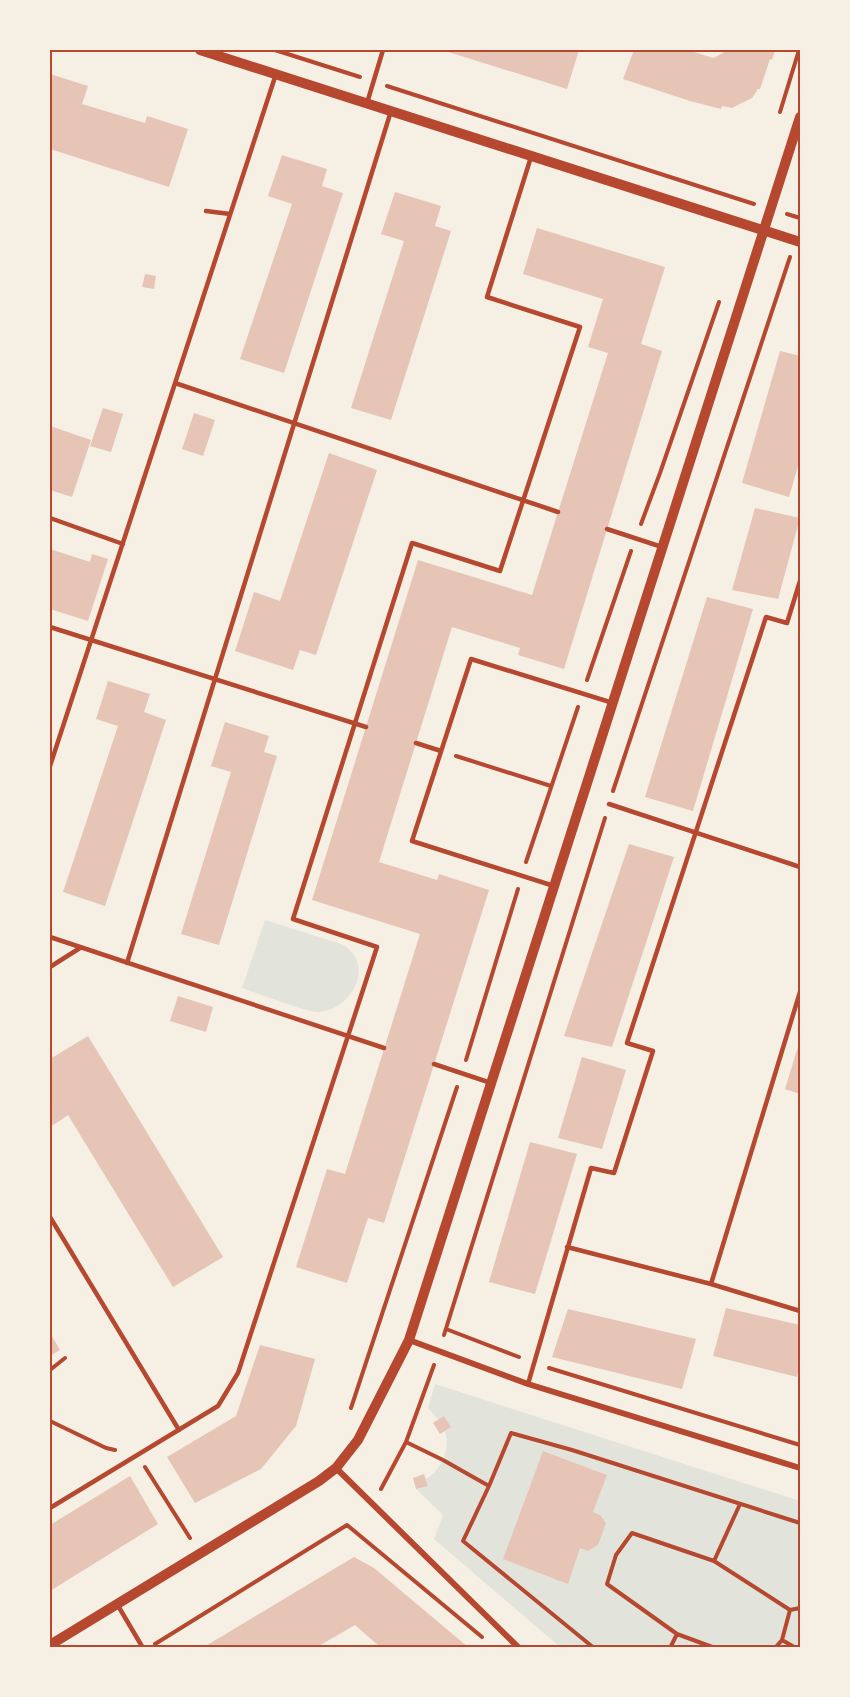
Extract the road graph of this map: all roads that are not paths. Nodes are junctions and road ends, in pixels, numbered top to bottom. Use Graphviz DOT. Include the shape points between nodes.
graph roads {
  1 [pos="200,50"];
  2 [pos="383,50"];
  3 [pos="276,74"];
  4 [pos="367,103"];
  5 [pos="391,111"];
  6 [pos="801,117"];
  7 [pos="531,156"];
  8 [pos="206,211"];
  9 [pos="230,214"];
  10 [pos="763,230"];
  11 [pos="798,242"];
  12 [pos="175,383"];
  13 [pos="294,423"];
  14 [pos="523,500"];
  15 [pos="558,512"];
  16 [pos="50,518"];
  17 [pos="607,529"];
  18 [pos="123,544"];
  19 [pos="662,547"];
  20 [pos="801,581"];
  21 [pos="50,627"];
  22 [pos="91,640"];
  23 [pos="215,679"];
  24 [pos="613,703"];
  25 [pos="355,724"];
  26 [pos="366,727"];
  27 [pos="416,743"];
  28 [pos="441,751"];
  29 [pos="50,766"];
  30 [pos="609,804"];
  31 [pos="696,834"];
  32 [pos="801,867"];
  33 [pos="554,886"];
  34 [pos="50,937"];
  35 [pos="81,947"];
  36 [pos="127,963"];
  37 [pos="50,966"];
  38 [pos="801,992"];
  39 [pos="348,1036"];
  40 [pos="384,1048"];
  41 [pos="434,1064"];
  42 [pos="491,1083"];
  43 [pos="50,1217"];
  44 [pos="567,1247"];
  45 [pos="711,1284"];
  46 [pos="801,1311"];
  47 [pos="410,1340"];
  48 [pos="528,1384"];
  49 [pos="179,1430"];
  50 [pos="336,1468"];
  51 [pos="801,1468"];
  52 [pos="50,1508"];
  53 [pos="117,1604"];
  54 [pos="50,1646"];
  55 [pos="143,1647"];
  56 [pos="519,1647"];
  1 -- 3 [label="street"];
  2 -- 4 [label="lane"];
  3 -- 4 [label="street"];
  3 -- 9 [label="lane"];
  4 -- 5 [label="street"];
  5 -- 7 [label="street"];
  5 -- 13 [label="lane"];
  6 -- 10 [label="street"];
  7 -- 10 [label="street"];
  7 -- 14 [label="lane" via="487,297 580,327"];
  8 -- 9 [label="lane"];
  9 -- 12 [label="lane"];
  10 -- 11 [label="street"];
  10 -- 19 [label="street"];
  12 -- 13 [label="lane"];
  12 -- 18 [label="lane"];
  13 -- 14 [label="lane"];
  13 -- 23 [label="lane"];
  14 -- 15 [label="lane"];
  14 -- 25 [label="lane" via="500,571 412,543"];
  16 -- 18 [label="lane"];
  17 -- 19 [label="lane"];
  18 -- 22 [label="lane"];
  19 -- 24 [label="street"];
  20 -- 31 [label="lane" via="787,623 766,617"];
  21 -- 22 [label="lane"];
  22 -- 23 [label="lane"];
  22 -- 29 [label="lane"];
  23 -- 25 [label="lane"];
  23 -- 36 [label="lane"];
  24 -- 28 [label="lane" via="471,659"];
  24 -- 33 [label="street"];
  25 -- 26 [label="lane"];
  25 -- 39 [label="lane" via="293,920 377,947"];
  27 -- 28 [label="lane"];
  28 -- 33 [label="lane" via="412,841"];
  30 -- 31 [label="lane"];
  31 -- 32 [label="lane"];
  31 -- 44 [label="lane" via="627,1043 653,1051 650,1062 614,1173 591,1168"];
  33 -- 42 [label="street"];
  34 -- 35 [label="lane"];
  35 -- 36 [label="lane"];
  35 -- 37 [label="lane"];
  36 -- 39 [label="lane"];
  38 -- 45 [label="lane"];
  39 -- 40 [label="lane"];
  39 -- 49 [label="lane" via="238,1373 218,1406"];
  41 -- 42 [label="lane"];
  42 -- 47 [label="street"];
  43 -- 49 [label="lane"];
  44 -- 45 [label="lane"];
  44 -- 48 [label="lane"];
  45 -- 46 [label="lane"];
  47 -- 48 [label="street"];
  47 -- 50 [label="street" via="358,1440"];
  48 -- 51 [label="street"];
  49 -- 52 [label="lane"];
  50 -- 53 [label="street"];
  50 -- 56 [label="street"];
  53 -- 54 [label="street"];
  53 -- 55 [label="lane"];
}
